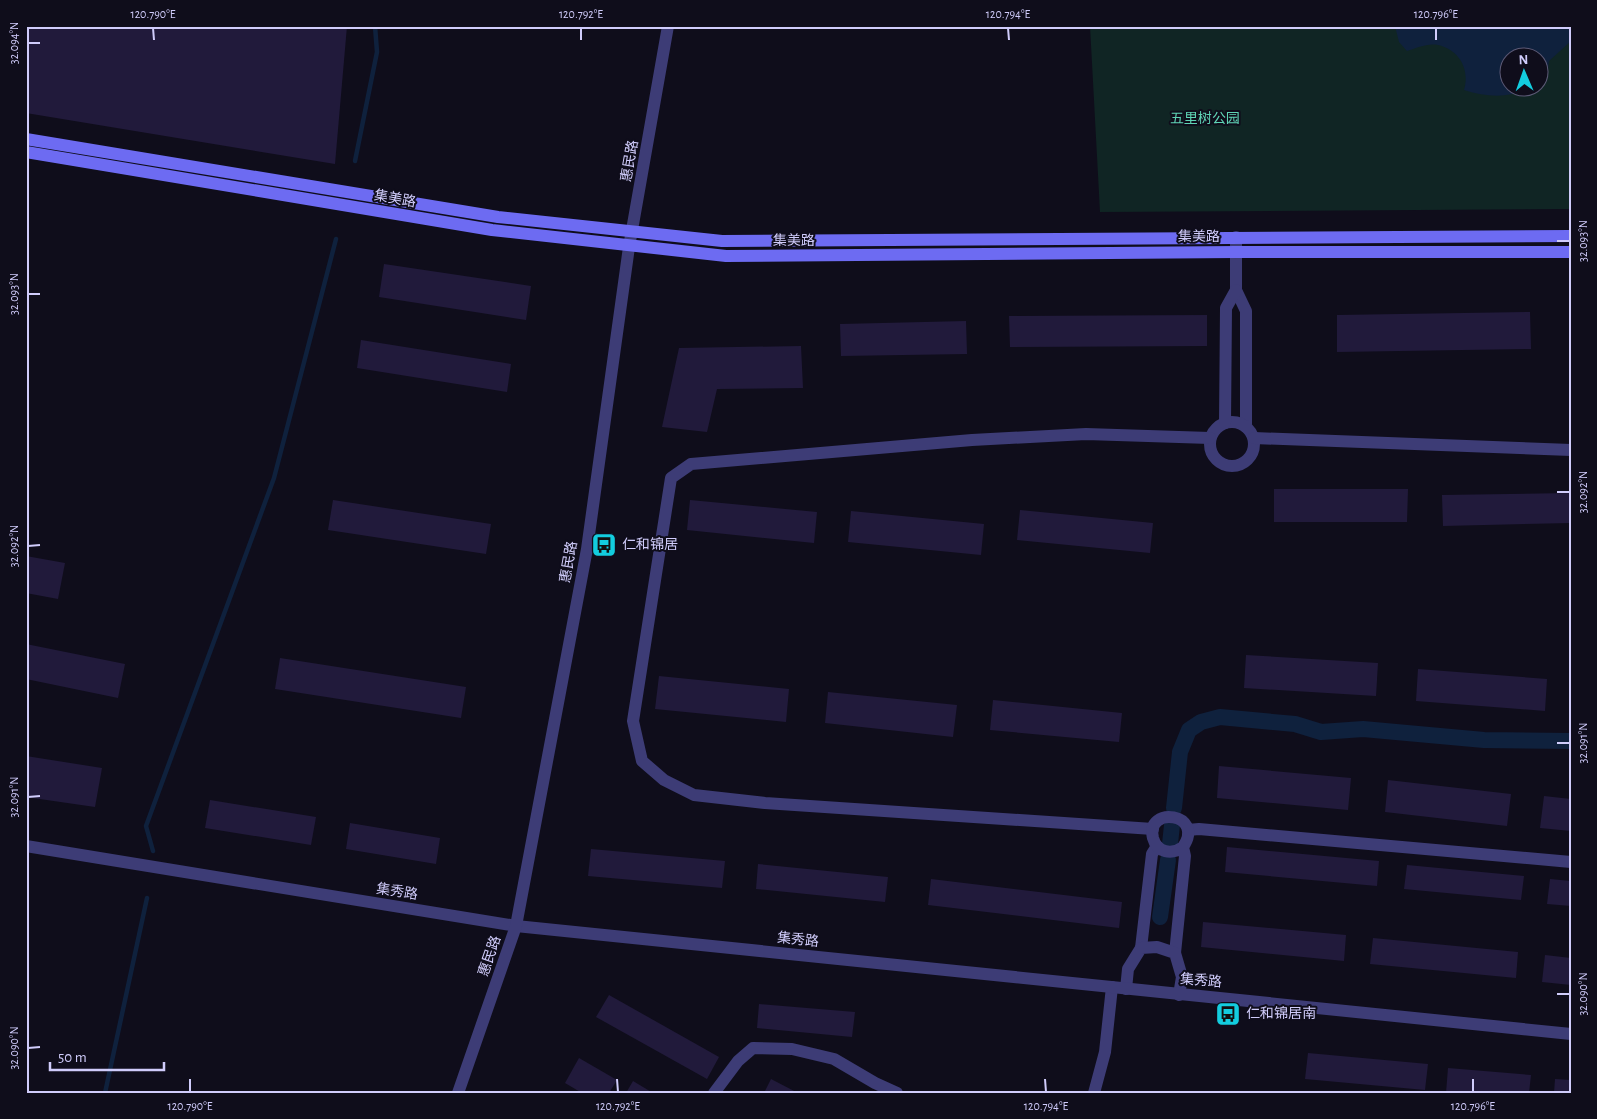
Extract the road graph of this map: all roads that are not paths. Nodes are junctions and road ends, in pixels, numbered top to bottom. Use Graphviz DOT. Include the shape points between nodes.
graph roads {
  1 [pos="668,26"];
  2 [pos="26,139"];
  3 [pos="26,152"];
  4 [pos="633,232"];
  5 [pos="1571,236"];
  6 [pos="1236,237"];
  7 [pos="629,247"];
  8 [pos="1236,252"];
  9 [pos="1571,252"];
  10 [pos="1236,290"];
  11 [pos="1225,423"];
  12 [pos="1246,427"];
  13 [pos="1210,438"];
  14 [pos="1254,438"];
  15 [pos="1571,450"];
  16 [pos="1153,829"];
  17 [pos="1188,830"];
  18 [pos="26,846"];
  19 [pos="1157,846"];
  20 [pos="1183,847"];
  21 [pos="1571,862"];
  22 [pos="516,926"];
  23 [pos="1141,948"];
  24 [pos="1175,953"];
  25 [pos="1112,987"];
  26 [pos="1126,989"];
  27 [pos="1179,994"];
  28 [pos="1571,1034"];
  29 [pos="458,1093"];
  30 [pos="714,1093"];
  31 [pos="897,1093"];
  32 [pos="1094,1093"];
  1 -- 4 [label="street, 惠民路"];
  2 -- 4 [label="main road, 集美路" via="488,215"];
  3 -- 7 [label="main road, 集美路" via="492,230"];
  4 -- 6 [label="main road, 集美路" via="722,241"];
  4 -- 7 [label="street, 惠民路"];
  5 -- 6 [label="main road, 集美路"];
  6 -- 8 [label="street"];
  7 -- 8 [label="main road, 集美路" via="726,256"];
  7 -- 22 [label="street, 惠民路" via="587,549"];
  8 -- 9 [label="main road, 集美路"];
  8 -- 10 [label="street"];
  10 -- 11 [label="street" via="1226,308"];
  10 -- 12 [label="street" via="1246,311"];
  11 -- 12 [label="street"];
  11 -- 13 [label="street"];
  12 -- 14 [label="street"];
  13 -- 14 [label="street" via="1211,454 1229,466 1249,459 1253,453"];
  13 -- 16 [label="street" via="1086,434 972,440 691,464 671,478 633,721 642,761 664,780 694,795 764,803"];
  14 -- 15 [label="street"];
  16 -- 17 [label="street" via="1160,819 1172,816 1182,821"];
  16 -- 19 [label="street"];
  17 -- 20 [label="street"];
  17 -- 21 [label="street"];
  18 -- 22 [label="street, 集秀路"];
  19 -- 20 [label="street" via="1167,852"];
  19 -- 23 [label="street" via="1152,854"];
  20 -- 24 [label="street" via="1185,856"];
  22 -- 25 [label="street, 集秀路"];
  22 -- 29 [label="street, 惠民路"];
  23 -- 24 [label="street" via="1157,947"];
  23 -- 26 [label="street" via="1128,970"];
  24 -- 27 [label="street" via="1182,977"];
  25 -- 26 [label="street, 集秀路"];
  25 -- 32 [label="street" via="1105,1052"];
  26 -- 27 [label="street, 集秀路"];
  27 -- 28 [label="street, 集秀路"];
  30 -- 31 [label="street" via="753,1048 792,1049 834,1059"];
}
